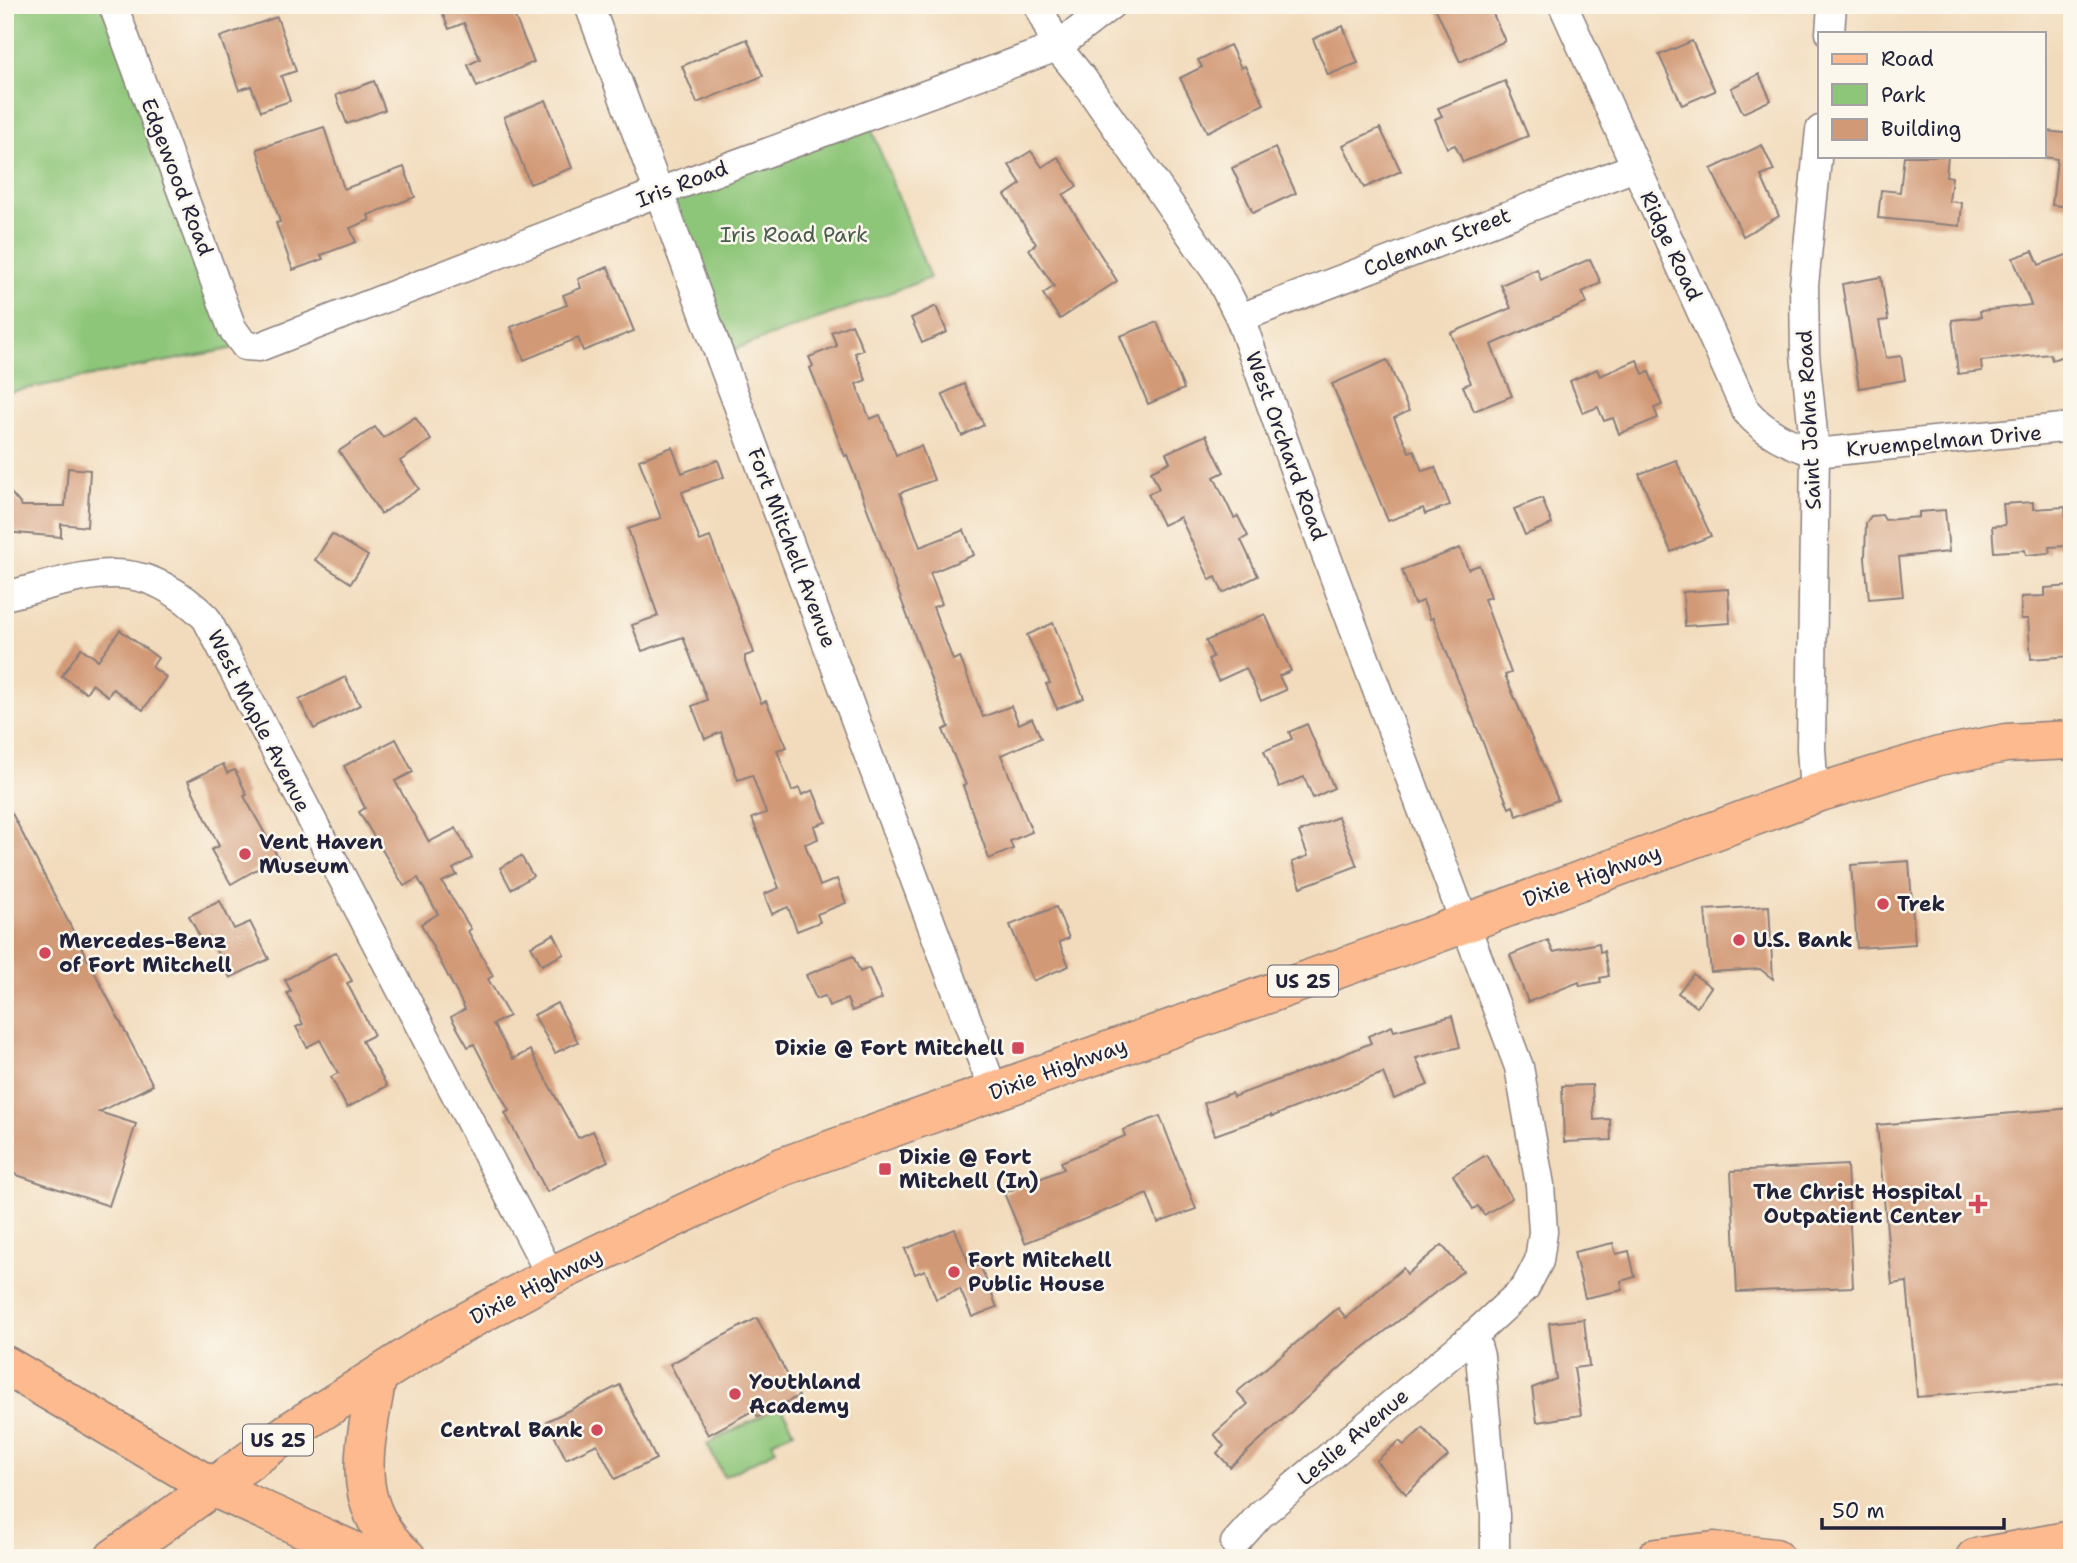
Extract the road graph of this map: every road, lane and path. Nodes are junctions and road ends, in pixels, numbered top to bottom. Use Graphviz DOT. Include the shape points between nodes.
graph roads {
  1 [pos="113,5"];
  2 [pos="589,5"];
  3 [pos="1038,5"];
  4 [pos="1111,5"];
  5 [pos="1563,5"];
  6 [pos="1832,5"];
  7 [pos="1829,32"];
  8 [pos="1057,47"];
  9 [pos="1818,149"];
  10 [pos="1635,167"];
  11 [pos="659,192"];
  12 [pos="1240,318"];
  13 [pos="245,346"];
  14 [pos="2072,427"];
  15 [pos="1815,453"];
  16 [pos="5,596"];
  17 [pos="2072,740"];
  18 [pos="1814,794"];
  19 [pos="1466,923"];
  20 [pos="994,1092"];
  21 [pos="551,1276"];
  22 [pos="1474,1335"];
  23 [pos="5,1365"];
  24 [pos="377,1377"];
  25 [pos="212,1487"];
  26 [pos="2072,1540"];
  27 [pos="1235,1544"];
  28 [pos="115,1557"];
  29 [pos="369,1558"];
  30 [pos="407,1558"];
  31 [pos="1495,1558"];
  32 [pos="1656,1558"];
  33 [pos="1775,1558"];
  34 [pos="1975,1558"];
  1 -- 13 [label="street, Edgewood Road" via="232,328"];
  2 -- 11 [label="street, Fort Mitchell Avenue"];
  3 -- 8 [label="street, West Orchard Road"];
  4 -- 8 [label="street, Iris Road"];
  5 -- 10 [label="street, Ridge Road"];
  6 -- 7 [label="street"];
  8 -- 11 [label="street, Iris Road"];
  8 -- 12 [label="street, West Orchard Road" via="1209,262"];
  9 -- 15 [label="street, Saint Johns Road" via="1804,285 1805,354"];
  10 -- 12 [label="street, Coleman Street"];
  10 -- 15 [label="street, Ridge Road" via="1746,411 1771,435"];
  11 -- 13 [label="street, Iris Road" via="259,347"];
  11 -- 20 [label="street, Fort Mitchell Avenue"];
  12 -- 19 [label="street, West Orchard Road"];
  14 -- 15 [label="street, Kruempelman Drive"];
  15 -- 18 [label="street, Saint Johns Road"];
  16 -- 21 [label="street, West Maple Avenue" via="98,574 126,573 167,586 206,618"];
  17 -- 18 [label="main road, Dixie Highway / US 25" via="2006,743 1939,756"];
  18 -- 19 [label="main road, Dixie Highway / US 25"];
  19 -- 20 [label="main road, Dixie Highway / US 25"];
  19 -- 22 [label="street, West Orchard Road" via="1519,1068 1540,1185 1543,1232 1539,1261 1525,1288"];
  20 -- 21 [label="main road, Dixie Highway / US 25" via="782,1167"];
  21 -- 24 [label="main road, Dixie Highway / US 25"];
  22 -- 27 [label="street, Leslie Avenue" via="1260,1515"];
  22 -- 31 [label="street" via="1490,1462"];
  23 -- 25 [label="main road"];
  24 -- 25 [label="main road, Dixie Highway / US 25"];
  24 -- 30 [label="main road" via="364,1451 367,1502 384,1538"];
  25 -- 28 [label="main road, Dixie Highway / US 25"];
  25 -- 29 [label="main road"];
  26 -- 34 [label="main road"];
  32 -- 33 [label="main road" via="1714,1551"];
}
